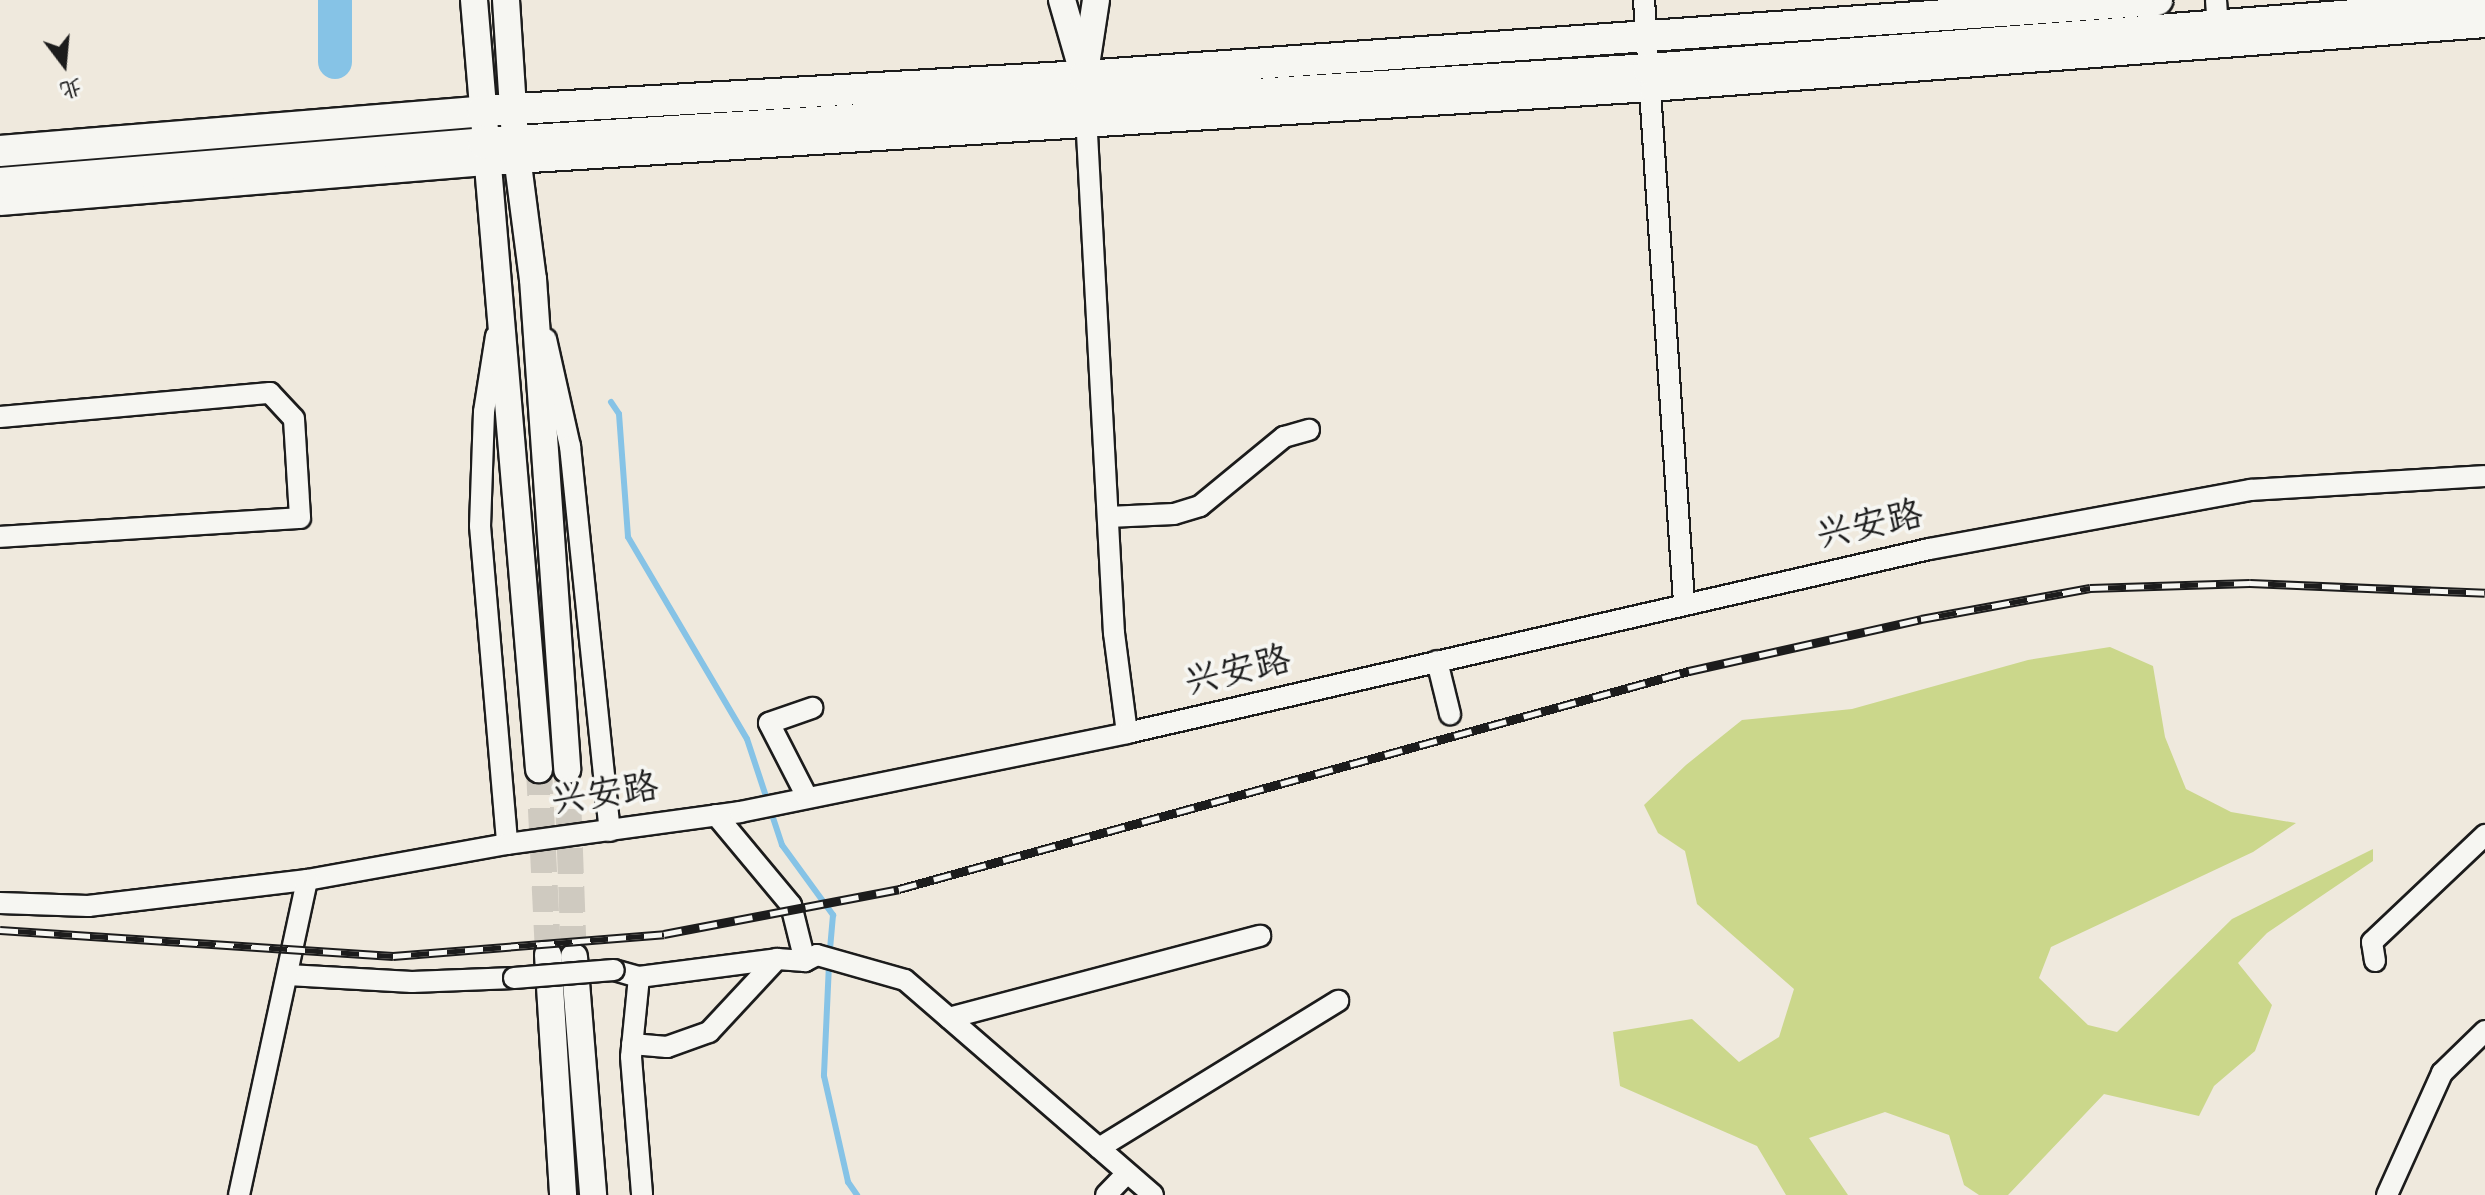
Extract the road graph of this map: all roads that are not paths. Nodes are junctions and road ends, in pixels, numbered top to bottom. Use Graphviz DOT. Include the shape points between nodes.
graph roads {
  1 [pos="474,0"];
  2 [pos="506,0"];
  3 [pos="1062,0"];
  4 [pos="1096,0"];
  5 [pos="1644,0"];
  6 [pos="2157,0"];
  7 [pos="2485,5"];
  8 [pos="2217,13"];
  9 [pos="2485,27"];
  10 [pos="1646,39"];
  11 [pos="1084,76"];
  12 [pos="1649,80"];
  13 [pos="482,111"];
  14 [pos="515,111"];
  15 [pos="1086,118"];
  16 [pos="0,151"];
  17 [pos="517,152"];
  18 [pos="484,154"];
  19 [pos="0,183"];
  20 [pos="0,205"];
  21 [pos="533,279"];
  22 [pos="501,305"];
  23 [pos="0,417"];
  24 [pos="1309,430"];
  25 [pos="2485,476"];
  26 [pos="1108,517"];
  27 [pos="0,537"];
  28 [pos="1684,603"];
  29 [pos="1437,661"];
  30 [pos="812,708"];
  31 [pos="1450,714"];
  32 [pos="1127,733"];
  33 [pos="539,769"];
  34 [pos="567,770"];
  35 [pos="802,798"];
  36 [pos="716,815"];
  37 [pos="610,831"];
  38 [pos="2485,835"];
  39 [pos="507,844"];
  40 [pos="307,880"];
  41 [pos="0,903"];
  42 [pos="1260,936"];
  43 [pos="811,958"];
  44 [pos="777,959"];
  45 [pos="2375,961"];
  46 [pos="288,975"];
  47 [pos="639,977"];
  48 [pos="1338,1001"];
  49 [pos="949,1018"];
  50 [pos="2485,1031"];
  51 [pos="632,1044"];
  52 [pos="1099,1148"];
  53 [pos="1127,1173"];
  54 [pos="239,1195"];
  55 [pos="563,1195"];
  56 [pos="593,1195"];
  57 [pos="642,1195"];
  58 [pos="1106,1195"];
  59 [pos="1153,1195"];
  60 [pos="2387,1195"];
  1 -- 13 [label="main road"];
  2 -- 14 [label="main road"];
  3 -- 11 [label="main road"];
  4 -- 11 [label="main road"];
  5 -- 10 [label="street"];
  6 -- 10 [label="highway"];
  7 -- 8 [label="highway"];
  8 -- 12 [label="highway"];
  9 -- 12 [label="street"];
  10 -- 11 [label="highway"];
  10 -- 12 [label="street"];
  11 -- 14 [label="highway"];
  11 -- 15 [label="street"];
  12 -- 15 [label="highway"];
  12 -- 28 [label="street"];
  13 -- 14 [label="highway"];
  13 -- 16 [label="highway"];
  13 -- 18 [label="main road"];
  14 -- 17 [label="main road"];
  15 -- 17 [label="highway"];
  15 -- 26 [label="street"];
  17 -- 18 [label="highway"];
  17 -- 21 [label="main road"];
  18 -- 19 [label="highway"];
  18 -- 20 [label="street"];
  18 -- 22 [label="main road"];
  21 -- 34 [label="main road"];
  21 -- 37 [label="street" via="570,446"];
  22 -- 33 [label="main road"];
  22 -- 39 [label="street" via="484,412 480,526"];
  23 -- 27 [label="street" via="270,393 294,419 300,518"];
  24 -- 26 [label="street" via="1275,443 1200,506 1174,514"];
  25 -- 28 [label="street, 兴安路" via="2251,490 1929,549"];
  26 -- 32 [label="street" via="1114,633"];
  28 -- 29 [label="street, 兴安路"];
  29 -- 31 [label="street"];
  29 -- 32 [label="street, 兴安路"];
  30 -- 35 [label="street" via="769,723"];
  32 -- 35 [label="street, 兴安路"];
  35 -- 36 [label="street, 兴安路"];
  36 -- 37 [label="street, 兴安路"];
  36 -- 43 [label="street" via="791,905"];
  37 -- 39 [label="street, 兴安路"];
  38 -- 45 [label="street" via="2372,942"];
  39 -- 40 [label="street, 兴安路"];
  40 -- 41 [label="street, 兴安路" via="88,906"];
  40 -- 46 [label="street"];
  42 -- 49 [label="street"];
  43 -- 44 [label="street"];
  43 -- 49 [label="street" via="905,980"];
  44 -- 47 [label="street"];
  44 -- 51 [label="street" via="709,1032 667,1047"];
  46 -- 47 [label="street, bridge" via="412,982 614,970"];
  46 -- 54 [label="street"];
  47 -- 51 [label="street"];
  48 -- 52 [label="street"];
  49 -- 52 [label="street"];
  50 -- 60 [label="street" via="2442,1073"];
  51 -- 57 [label="street"];
  52 -- 53 [label="street"];
  53 -- 58 [label="street"];
  53 -- 59 [label="street"];
  55 -- 56 [label="main road" via="561,956"];
}
